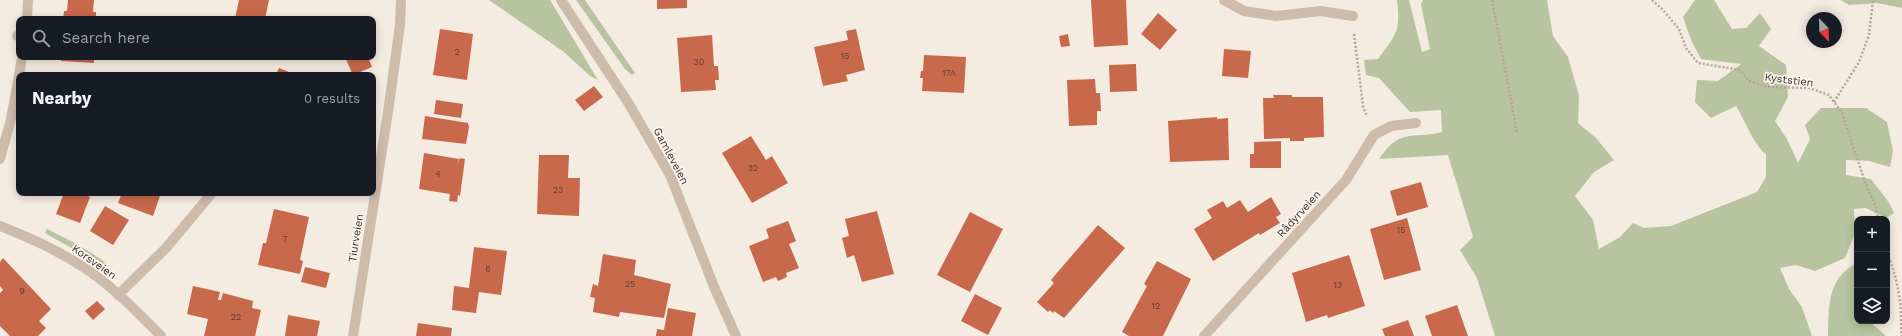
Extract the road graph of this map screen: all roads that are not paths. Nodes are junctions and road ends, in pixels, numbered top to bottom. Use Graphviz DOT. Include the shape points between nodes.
graph roads {
  1 [pos="28,0"];
  2 [pos="401,0"];
  3 [pos="561,0"];
  4 [pos="1224,0"];
  5 [pos="27,16"];
  6 [pos="1353,16"];
  7 [pos="22,60"];
  8 [pos="20,72"];
  9 [pos="16,92"];
  10 [pos="1416,123"];
  11 [pos="0,159"];
  12 [pos="376,189"];
  13 [pos="209,196"];
  14 [pos="375,196"];
  15 [pos="0,226"];
  16 [pos="118,295"];
  17 [pos="161,336"];
  18 [pos="353,336"];
  19 [pos="736,336"];
  20 [pos="1204,336"];
  1 -- 5 [label="street"];
  2 -- 12 [label="street, Tiurveien" via="400,26"];
  3 -- 19 [label="street, Gamleveien" via="670,175"];
  4 -- 6 [label="street" via="1244,11 1276,16 1321,11"];
  7 -- 8 [label="street"];
  9 -- 11 [label="street"];
  10 -- 20 [label="street, Rådyrveien" via="1391,126 1374,135 1346,180"];
  13 -- 16 [label="street" via="166,248"];
  14 -- 18 [label="street, Tiurveien"];
  15 -- 16 [label="street, Korsveien" via="41,242 81,265"];
  16 -- 17 [label="street, Korsveien"];
}
